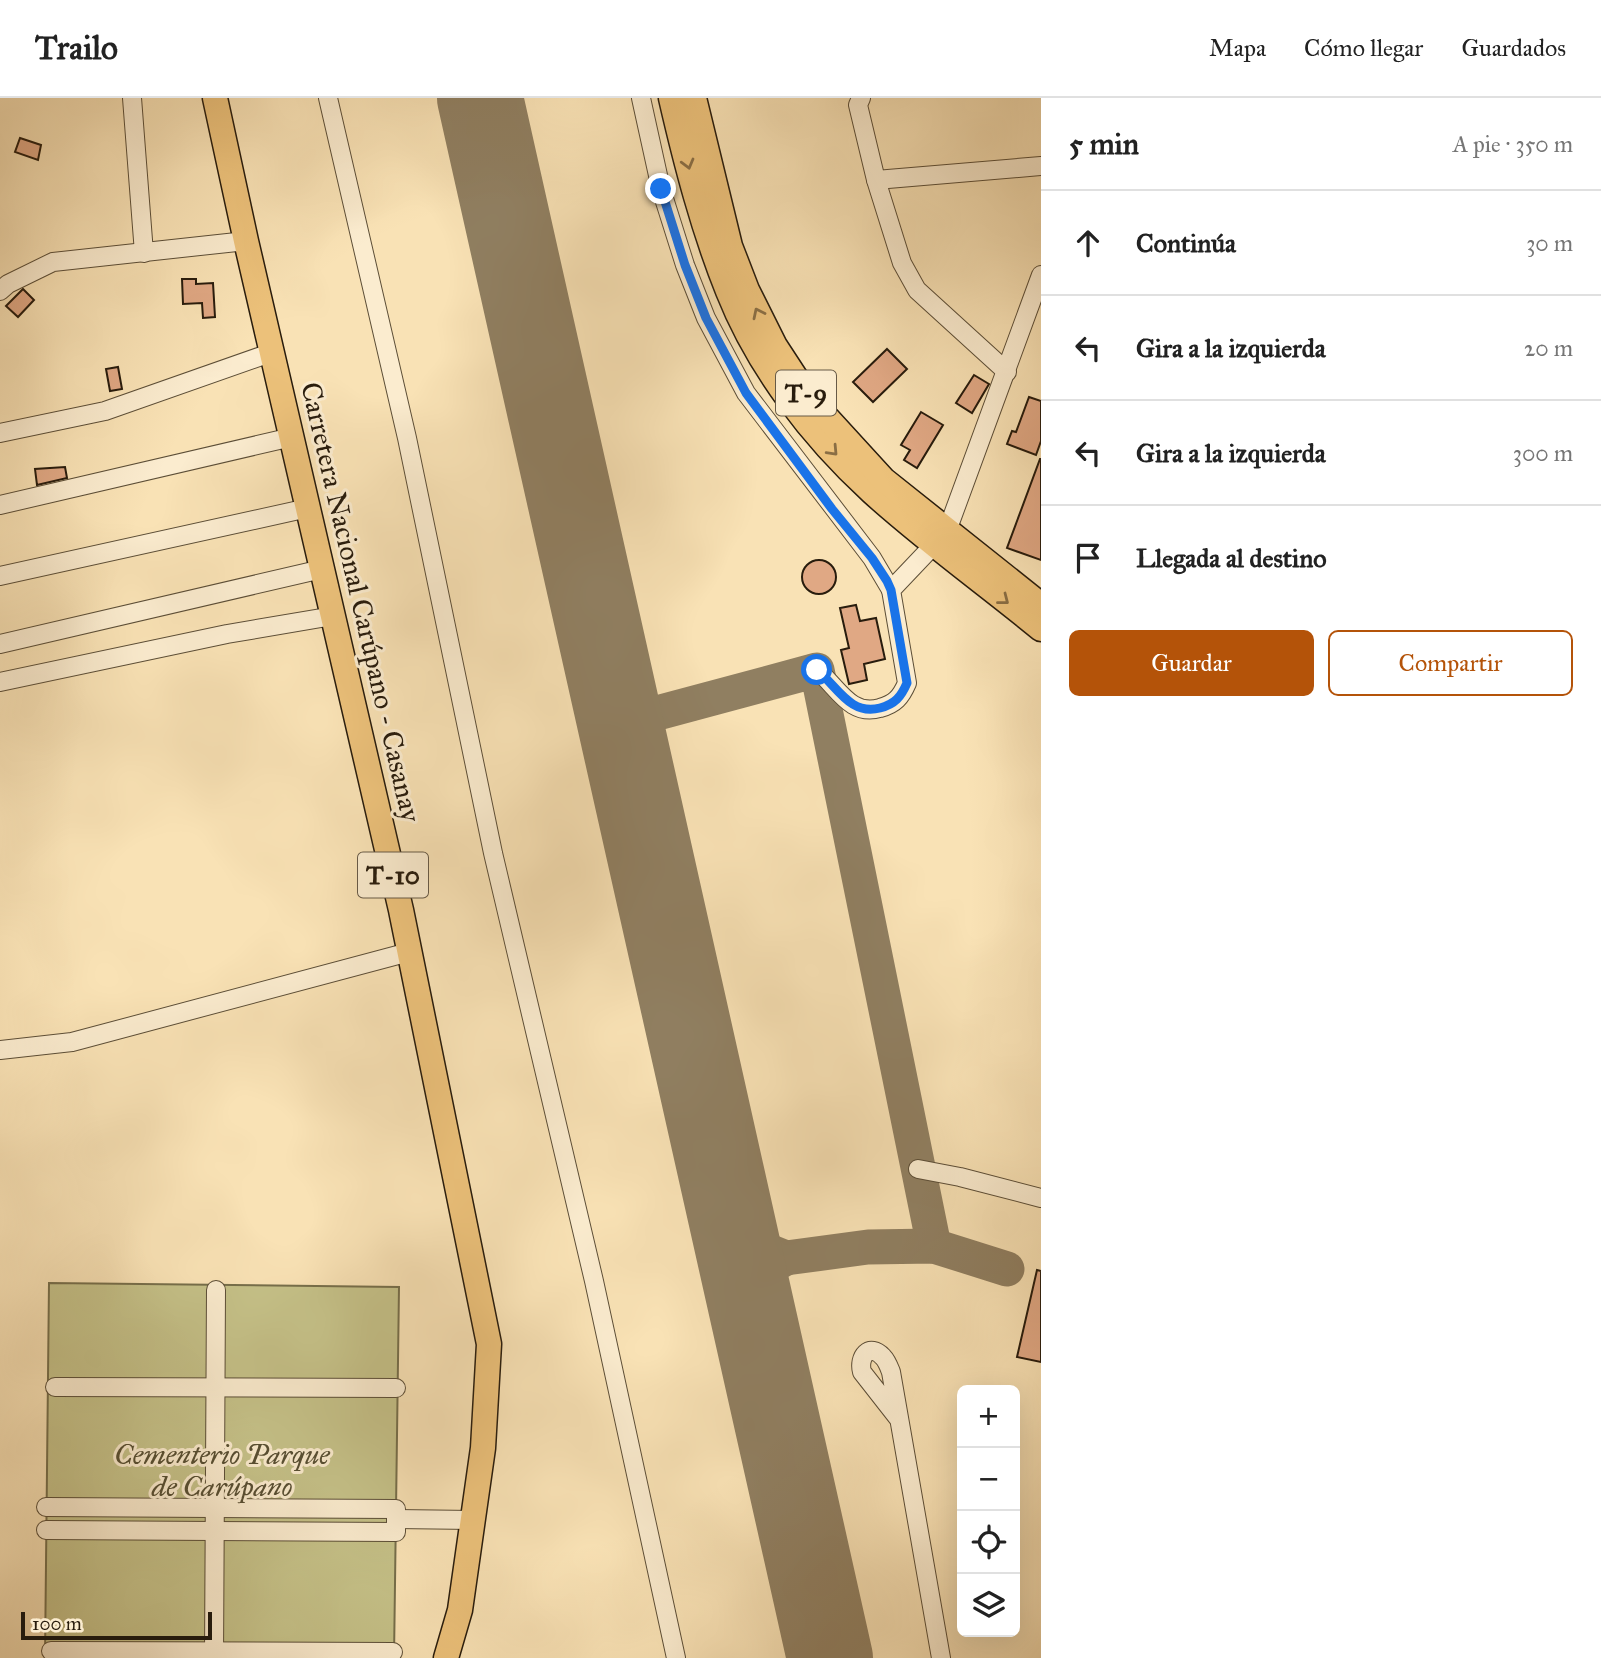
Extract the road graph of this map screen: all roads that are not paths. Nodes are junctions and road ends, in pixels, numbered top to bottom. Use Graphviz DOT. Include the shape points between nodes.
graph roads {
  1 [pos="132,98"];
  2 [pos="215,98"];
  3 [pos="328,98"];
  4 [pos="641,98"];
  5 [pos="671,98"];
  6 [pos="694,98"];
  7 [pos="861,98"];
  8 [pos="1041,166"];
  9 [pos="876,180"];
  10 [pos="246,241"];
  11 [pos="144,253"];
  12 [pos="1041,275"];
  13 [pos="3,284"];
  14 [pos="273,352"];
  15 [pos="1007,372"];
  16 [pos="0,433"];
  17 [pos="292,437"];
  18 [pos="0,506"];
  19 [pos="308,508"];
  20 [pos="941,538"];
  21 [pos="322,569"];
  22 [pos="0,576"];
  23 [pos="891,590"];
  24 [pos="1041,606"];
  25 [pos="333,616"];
  26 [pos="1041,629"];
  27 [pos="0,643"];
  28 [pos="817,670"];
  29 [pos="0,682"];
  30 [pos="409,952"];
  31 [pos="0,1050"];
  32 [pos="918,1169"];
  33 [pos="1041,1198"];
  34 [pos="216,1290"];
  35 [pos="55,1387"];
  36 [pos="216,1387"];
  37 [pos="396,1388"];
  38 [pos="898,1418"];
  39 [pos="46,1507"];
  40 [pos="215,1508"];
  41 [pos="396,1519"];
  42 [pos="473,1520"];
  43 [pos="46,1530"];
  44 [pos="215,1531"];
  45 [pos="51,1651"];
  46 [pos="393,1652"];
  47 [pos="214,1655"];
  48 [pos="446,1658"];
  49 [pos="676,1658"];
  50 [pos="941,1658"];
  1 -- 11 [label="street"];
  2 -- 10 [label="highway, Carretera Nacional Carúpano - Casanay / T-10"];
  3 -- 49 [label="street"];
  4 -- 23 [label="street" via="661,189 706,318 746,393 872,558"];
  5 -- 20 [label="highway, T-9, one-way" via="709,240 755,348 792,404 871,492"];
  20 -- 6 [label="highway, T-9, one-way" via="809,398 775,346 730,246"];
  7 -- 9 [label="street" via="858,105"];
  8 -- 9 [label="street"];
  9 -- 15 [label="street" via="902,263 917,290"];
  10 -- 11 [label="street"];
  10 -- 14 [label="highway, Carretera Nacional Carúpano - Casanay / T-10"];
  11 -- 13 [label="street" via="53,262"];
  12 -- 15 [label="street"];
  14 -- 16 [label="street" via="105,411"];
  14 -- 17 [label="highway, Carretera Nacional Carúpano - Casanay / T-10"];
  15 -- 20 [label="street"];
  17 -- 18 [label="street"];
  17 -- 19 [label="highway, Carretera Nacional Carúpano - Casanay / T-10"];
  19 -- 21 [label="highway, Carretera Nacional Carúpano - Casanay / T-10"];
  19 -- 22 [label="street"];
  20 -- 23 [label="street"];
  20 -- 24 [label="highway, T-9"];
  20 -- 26 [label="highway, T-9, one-way"];
  21 -- 25 [label="highway, Carretera Nacional Carúpano - Casanay / T-10"];
  21 -- 27 [label="street"];
  23 -- 28 [label="street" via="907,683 901,696 893,704 862,709 851,705"];
  25 -- 29 [label="street"];
  25 -- 30 [label="highway, Carretera Nacional Carúpano - Casanay / T-10"];
  30 -- 31 [label="street" via="72,1042"];
  30 -- 42 [label="highway, Carretera Nacional Carúpano - Casanay / T-10" via="489,1344"];
  32 -- 33 [label="street"];
  34 -- 36 [label="street"];
  35 -- 36 [label="street"];
  36 -- 37 [label="street"];
  36 -- 40 [label="street"];
  38 -- 50 [label="street"];
  39 -- 40 [label="street"];
  40 -- 41 [label="street" via="396,1509"];
  40 -- 44 [label="street"];
  41 -- 42 [label="street"];
  41 -- 44 [label="street" via="396,1532"];
  42 -- 48 [label="highway, Carretera Nacional Carúpano - Casanay / T-10" via="460,1610"];
  43 -- 44 [label="street"];
  44 -- 47 [label="street"];
  45 -- 47 [label="street"];
  46 -- 47 [label="street"];
}
